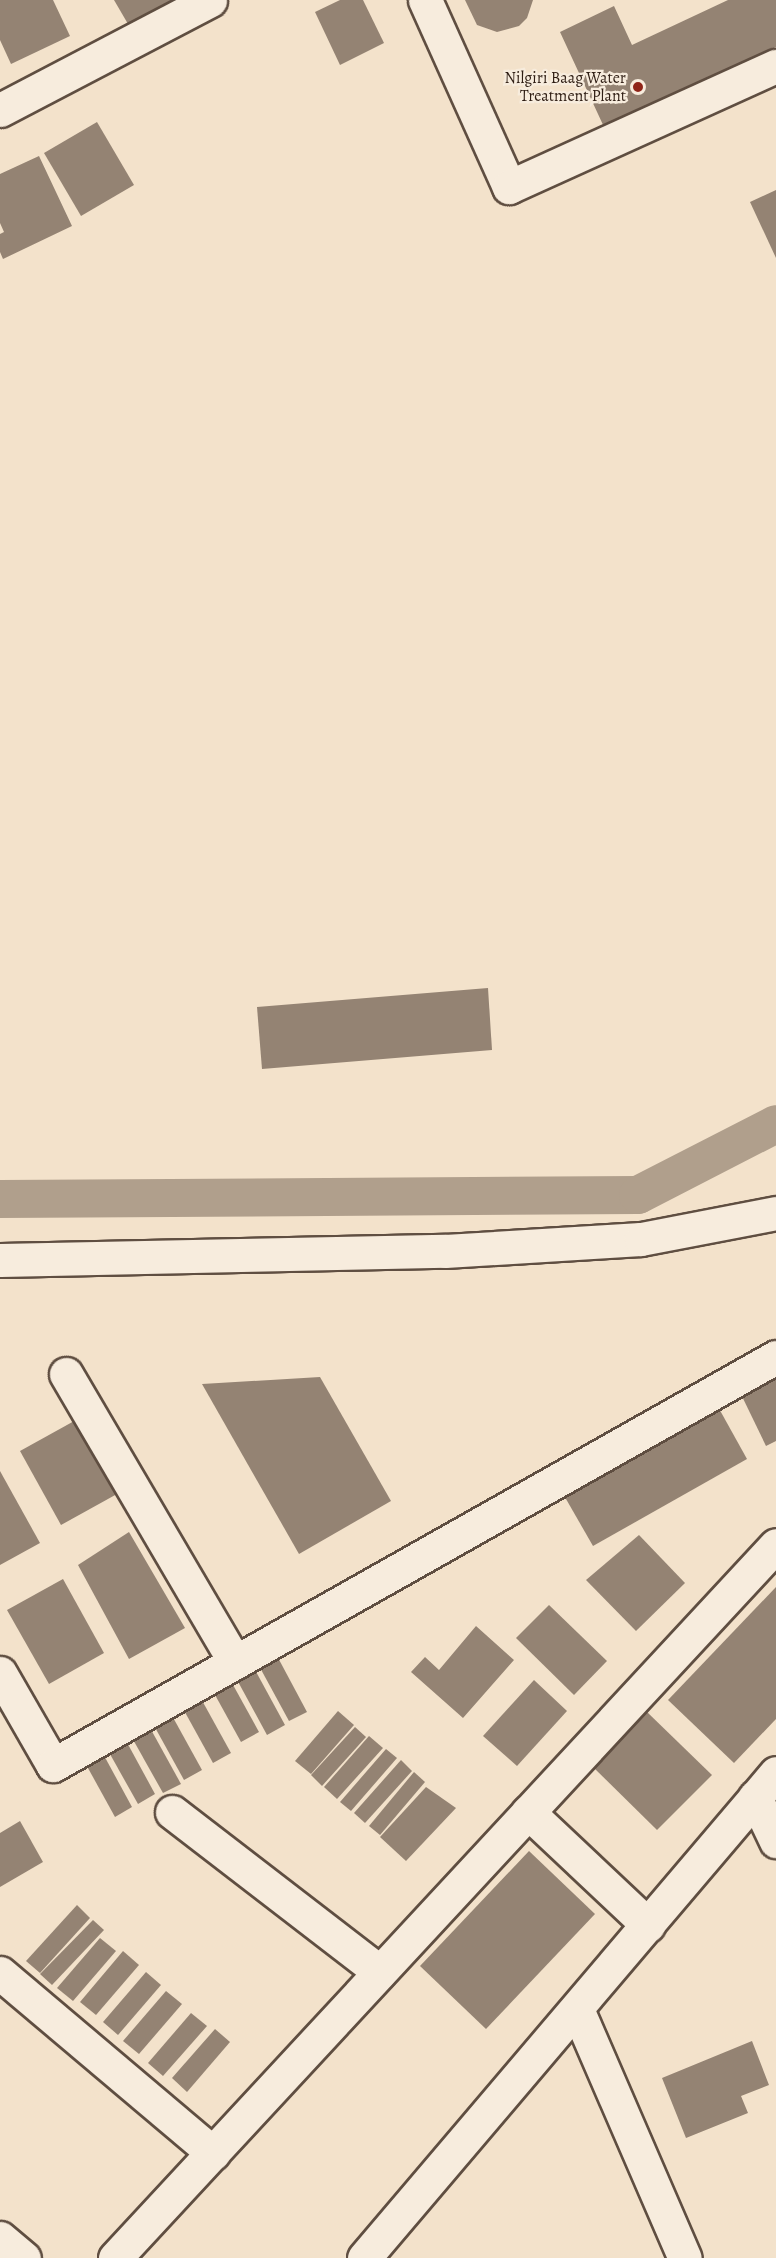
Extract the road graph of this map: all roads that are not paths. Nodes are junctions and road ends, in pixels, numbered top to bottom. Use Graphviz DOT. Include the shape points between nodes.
graph roads {
  1 [pos="210,0"];
  2 [pos="425,0"];
  3 [pos="776,66"];
  4 [pos="0,110"];
  5 [pos="776,1213"];
  6 [pos="0,1260"];
  7 [pos="776,1357"];
  8 [pos="66,1374"];
  9 [pos="776,1545"];
  10 [pos="235,1662"];
  11 [pos="0,1673"];
  12 [pos="776,1773"];
  13 [pos="755,1797"];
  14 [pos="172,1812"];
  15 [pos="528,1812"];
  16 [pos="776,1841"];
  17 [pos="648,1925"];
  18 [pos="0,1972"];
  19 [pos="381,1972"];
  20 [pos="577,2009"];
  21 [pos="213,2153"];
  22 [pos="0,2238"];
  23 [pos="24,2258"];
  24 [pos="115,2258"];
  25 [pos="364,2258"];
  26 [pos="685,2258"];
  1 -- 4 [label="street"];
  2 -- 3 [label="street" via="508,187"];
  5 -- 6 [label="street" via="629,1240 445,1251"];
  7 -- 10 [label="street"];
  8 -- 10 [label="street"];
  9 -- 15 [label="street"];
  10 -- 11 [label="street" via="53,1765"];
  12 -- 13 [label="street"];
  13 -- 16 [label="street"];
  13 -- 17 [label="street"];
  14 -- 19 [label="street"];
  15 -- 17 [label="street"];
  15 -- 19 [label="street"];
  17 -- 20 [label="street"];
  18 -- 21 [label="street"];
  19 -- 21 [label="street"];
  20 -- 25 [label="street"];
  20 -- 26 [label="street"];
  21 -- 24 [label="street"];
  22 -- 23 [label="street"];
}
